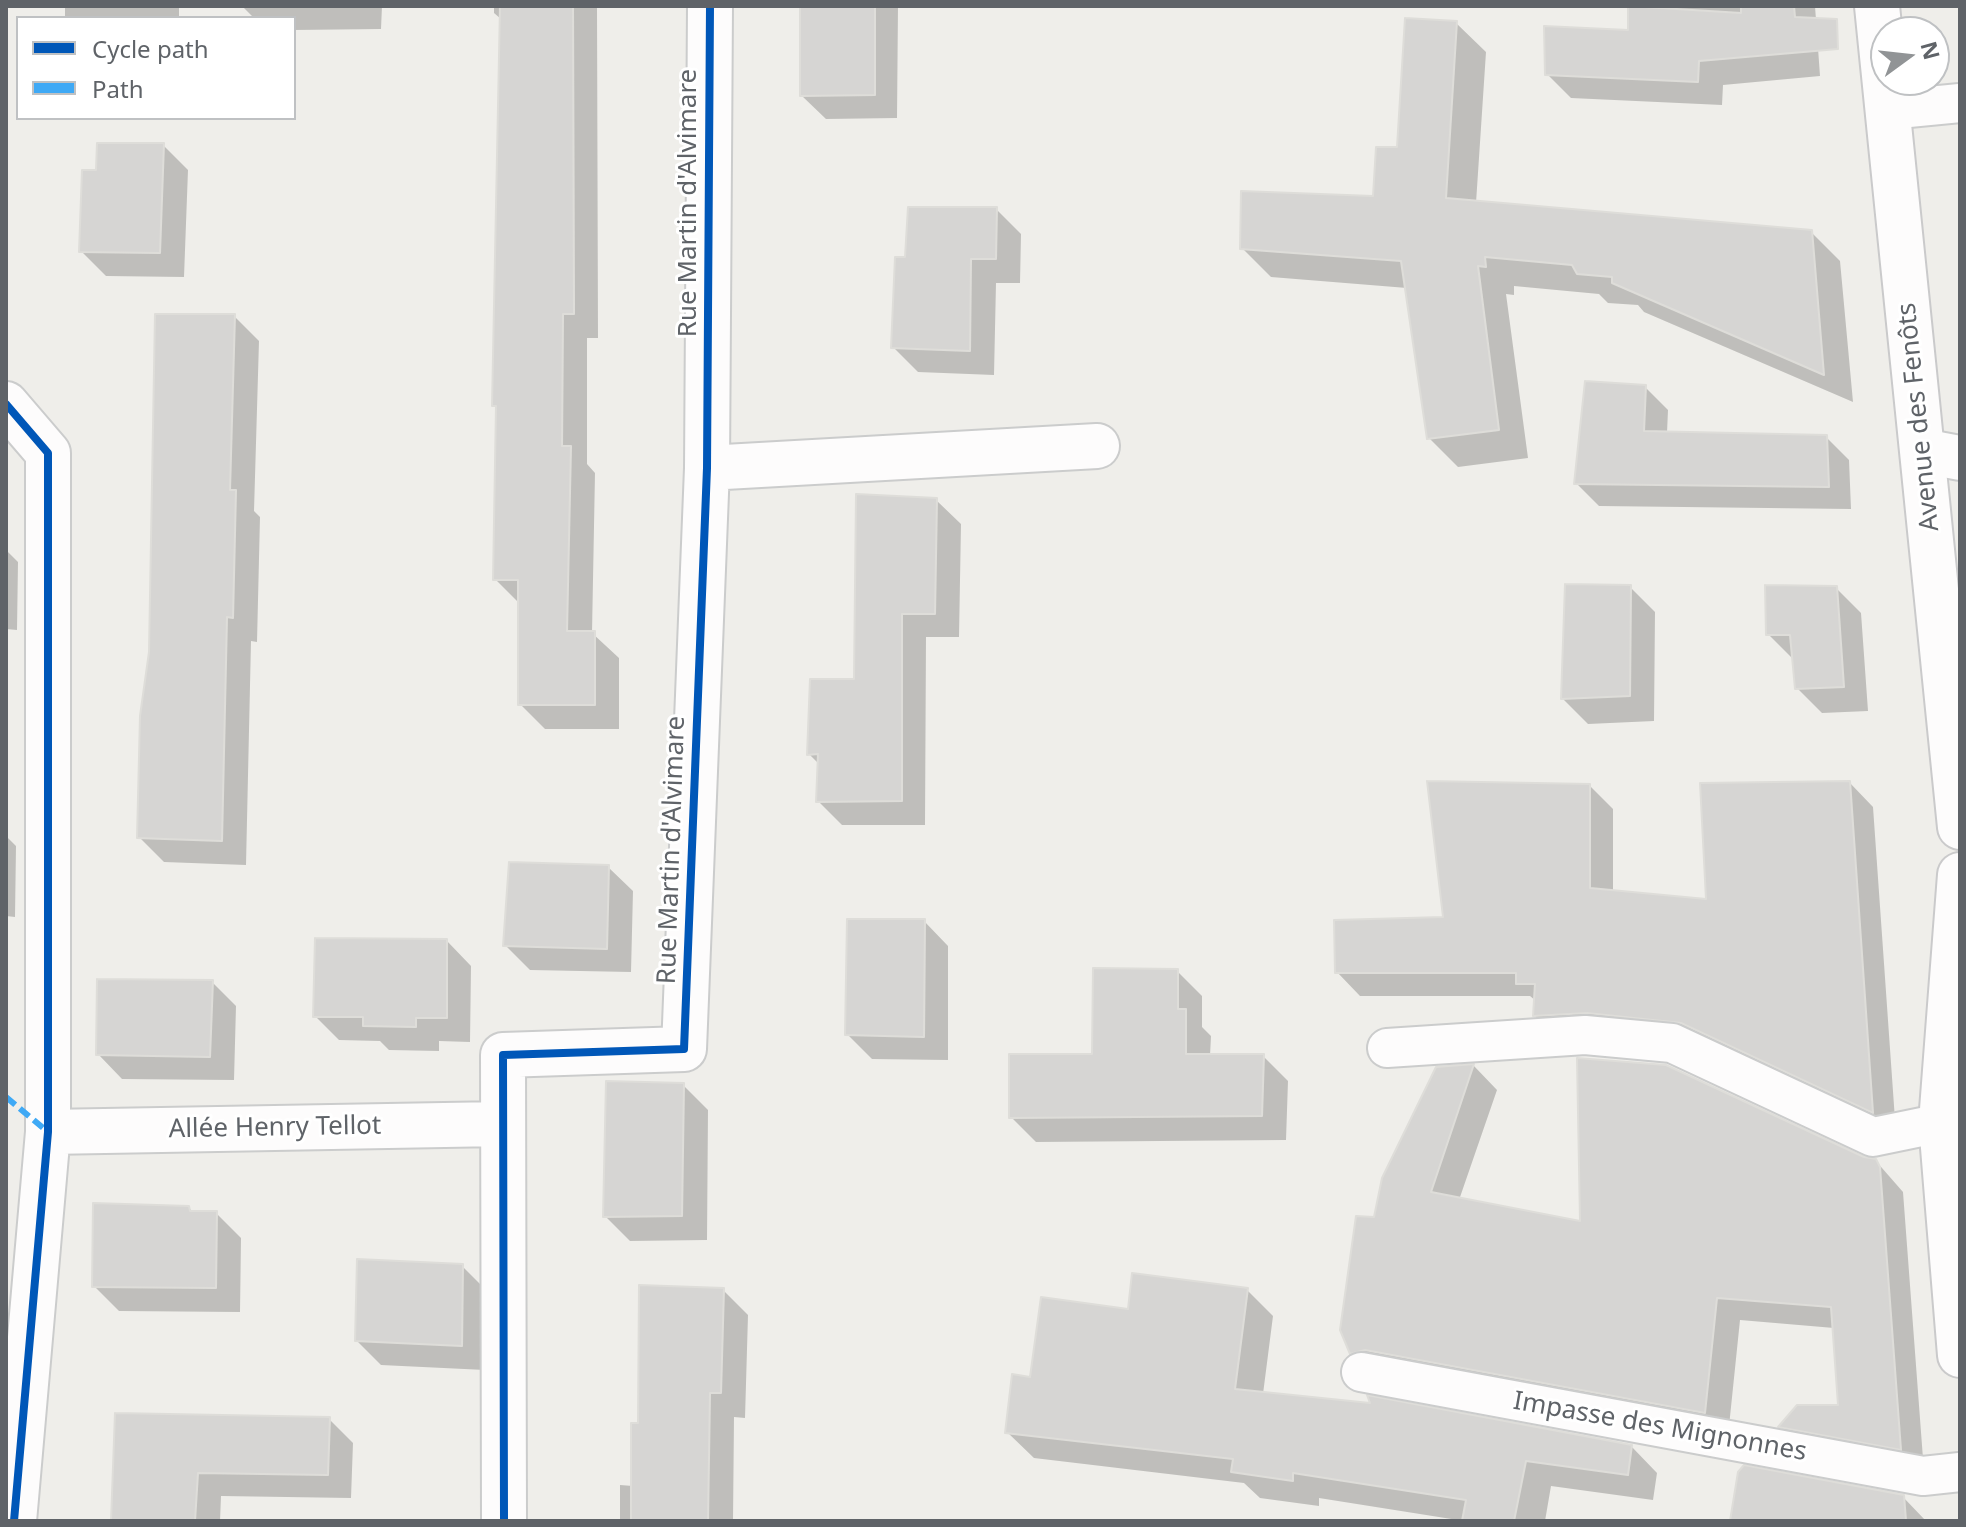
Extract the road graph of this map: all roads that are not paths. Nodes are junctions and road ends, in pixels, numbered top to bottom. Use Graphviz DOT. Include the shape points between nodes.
graph roads {
  1 [pos="710,6"];
  2 [pos="1877,6"];
  3 [pos="1960,103"];
  4 [pos="1888,110"];
  5 [pos="6,404"];
  6 [pos="1097,446"];
  7 [pos="1941,454"];
  8 [pos="707,468"];
  9 [pos="1960,827"];
  10 [pos="1960,875"];
  11 [pos="1387,1048"];
  12 [pos="1950,1122"];
  13 [pos="501,1124"];
  14 [pos="48,1132"];
  15 [pos="1960,1355"];
  16 [pos="1361,1372"];
  17 [pos="1960,1472"];
  18 [pos="14,1521"];
  19 [pos="504,1521"];
  1 -- 8 [label="street, Rue Martin d'Alvimare"];
  2 -- 4 [label="street, Avenue des Fenôts"];
  3 -- 4 [label="lane"];
  4 -- 7 [label="street, Avenue des Fenôts"];
  5 -- 14 [label="street" via="48,453"];
  6 -- 8 [label="street"];
  7 -- 9 [label="street, Avenue des Fenôts"];
  8 -- 13 [label="street, Rue Martin d'Alvimare" via="684,1049 503,1055"];
  10 -- 12 [label="street"];
  11 -- 12 [label="lane" via="1585,1035 1672,1043 1873,1137"];
  12 -- 15 [label="street"];
  13 -- 14 [label="street, Allée Henry Tellot"];
  13 -- 19 [label="street, Rue Martin d'Alvimare"];
  14 -- 18 [label="street"];
  16 -- 17 [label="lane, Impasse des Mignonnes" via="1923,1476"];
}
